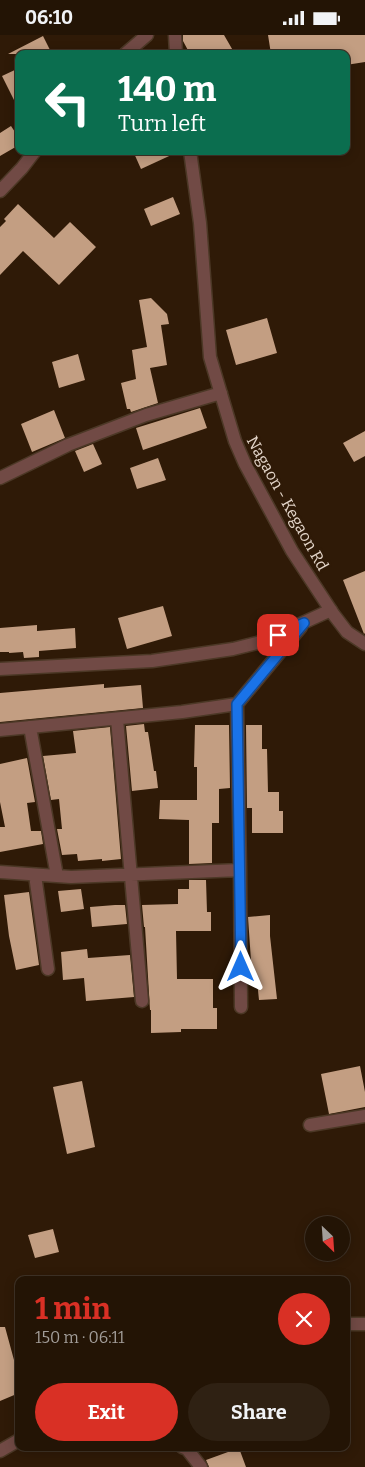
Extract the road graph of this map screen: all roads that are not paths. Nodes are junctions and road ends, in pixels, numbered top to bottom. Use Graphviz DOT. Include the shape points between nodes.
graph roads {
  1 [pos="147,35"];
  2 [pos="175,35"];
  3 [pos="130,50"];
  4 [pos="176,50"];
  5 [pos="32,155"];
  6 [pos="191,155"];
  7 [pos="0,191"];
  8 [pos="220,393"];
  9 [pos="0,478"];
  10 [pos="331,610"];
  11 [pos="304,623"];
  12 [pos="365,644"];
  13 [pos="0,669"];
  14 [pos="237,704"];
  15 [pos="117,719"];
  16 [pos="30,727"];
  17 [pos="0,729"];
  18 [pos="240,870"];
  19 [pos="0,872"];
  20 [pos="131,874"];
  21 [pos="35,875"];
  22 [pos="57,876"];
  23 [pos="48,969"];
  24 [pos="142,1001"];
  25 [pos="241,1007"];
  26 [pos="365,1117"];
  27 [pos="310,1125"];
  28 [pos="350,1324"];
  29 [pos="365,1324"];
  30 [pos="15,1442"];
  31 [pos="0,1451"];
  32 [pos="189,1451"];
  33 [pos="201,1467"];
  1 -- 3 [label="street"];
  2 -- 4 [label="street"];
  5 -- 7 [label="street"];
  6 -- 8 [label="street, Nagaon - Kegaon Rd" via="200,223 210,357"];
  8 -- 9 [label="street" via="146,415 68,445"];
  8 -- 10 [label="street, Nagaon - Kegaon Rd" via="245,464 292,551"];
  10 -- 11 [label="street"];
  10 -- 12 [label="street, Nagaon - Kegaon Rd" via="347,632"];
  11 -- 13 [label="street" via="261,642 152,661"];
  11 -- 14 [label="street"];
  14 -- 15 [label="street"];
  14 -- 18 [label="street"];
  15 -- 16 [label="street"];
  15 -- 20 [label="street"];
  16 -- 17 [label="street"];
  16 -- 22 [label="street"];
  18 -- 20 [label="street"];
  18 -- 25 [label="street"];
  19 -- 21 [label="street"];
  20 -- 22 [label="street"];
  20 -- 24 [label="street"];
  21 -- 22 [label="street"];
  21 -- 23 [label="street"];
  26 -- 27 [label="street"];
  28 -- 29 [label="street"];
  30 -- 31 [label="street"];
  32 -- 33 [label="street"];
}
